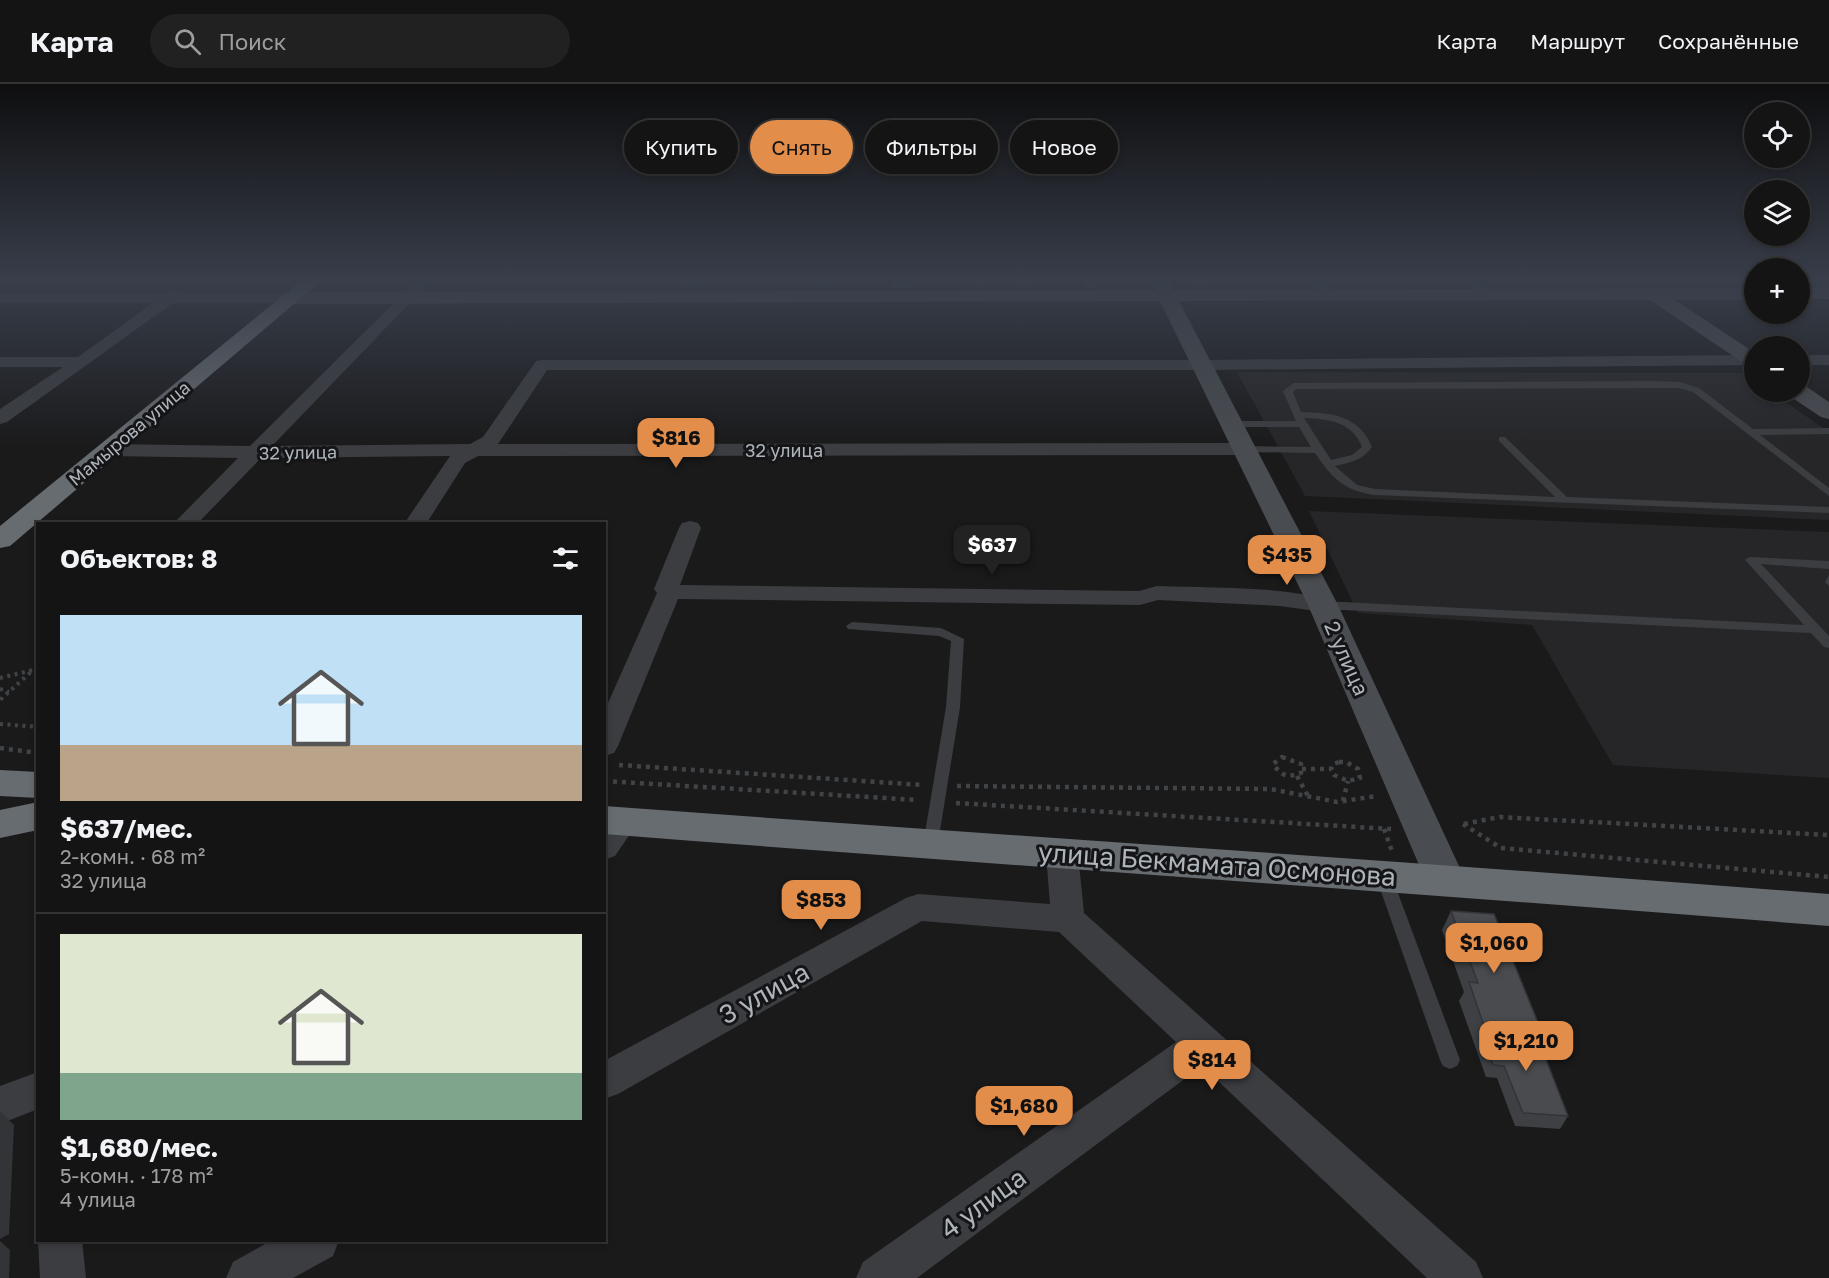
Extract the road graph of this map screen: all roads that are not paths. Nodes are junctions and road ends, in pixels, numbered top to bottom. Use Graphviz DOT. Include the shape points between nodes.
graph roads {
  1 [pos="118,336"];
  2 [pos="245,336"];
  3 [pos="370,336"];
  4 [pos="1187,336"];
  5 [pos="1717,336"];
  6 [pos="1744,353"];
  7 [pos="1744,360"];
  8 [pos="1810,360"];
  9 [pos="1829,360"];
  10 [pos="0,362"];
  11 [pos="82,362"];
  12 [pos="1201,365"];
  13 [pos="1810,399"];
  14 [pos="1829,412"];
  15 [pos="0,418"];
  16 [pos="1301,420"];
  17 [pos="1829,431"];
  18 [pos="1750,432"];
  19 [pos="1238,437"];
  20 [pos="1502,439"];
  21 [pos="108,450"];
  22 [pos="475,450"];
  23 [pos="1318,450"];
  24 [pos="255,452"];
  25 [pos="1328,464"];
  26 [pos="1829,493"];
  27 [pos="1564,500"];
  28 [pos="1829,510"];
  29 [pos="186,522"];
  30 [pos="416,522"];
  31 [pos="690,528"];
  32 [pos="0,540"];
  33 [pos="1829,565"];
  34 [pos="669,592"];
  35 [pos="1323,605"];
  36 [pos="852,626"];
  37 [pos="1815,629"];
  38 [pos="1829,644"];
  39 [pos="610,755"];
  40 [pos="0,783"];
  41 [pos="36,785"];
  42 [pos="36,816"];
  43 [pos="0,824"];
  44 [pos="611,830"];
  45 [pos="931,845"];
  46 [pos="1062,854"];
  47 [pos="1389,865"];
  48 [pos="1445,879"];
  49 [pos="1829,910"];
  50 [pos="1068,919"];
  51 [pos="1203,1044"];
  52 [pos="1450,1060"];
  53 [pos="606,1080"];
  54 [pos="36,1091"];
  55 [pos="0,1105"];
  56 [pos="60,1242"];
  57 [pos="313,1242"];
  58 [pos="63,1278"];
  59 [pos="249,1278"];
  60 [pos="879,1278"];
  61 [pos="1460,1278"];
  1 -- 11 [label="street"];
  2 -- 21 [label="highway, Мамырова улица"];
  3 -- 24 [label="street"];
  4 -- 12 [label="street, 2 улица"];
  5 -- 6 [label="street"];
  7 -- 12 [label="street"];
  8 -- 9 [label="street"];
  10 -- 11 [label="street"];
  11 -- 15 [label="street"];
  12 -- 19 [label="street, 2 улица"];
  12 -- 22 [label="street" via="542,365 490,441"];
  13 -- 14 [label="street"];
  16 -- 18 [label="lane" via="1288,391 1294,386 1661,384 1696,390"];
  16 -- 19 [label="lane"];
  16 -- 23 [label="lane"];
  16 -- 25 [label="lane" via="1325,416 1341,420 1353,425 1363,436 1367,447 1363,452"];
  17 -- 18 [label="lane"];
  18 -- 26 [label="lane"];
  19 -- 22 [label="street, 32 улица"];
  19 -- 23 [label="lane"];
  19 -- 35 [label="street, 2 улица"];
  20 -- 27 [label="lane"];
  21 -- 24 [label="street, 32 улица"];
  21 -- 32 [label="highway, Мамырова улица"];
  22 -- 24 [label="street, 32 улица"];
  22 -- 30 [label="street" via="458,459"];
  23 -- 25 [label="lane"];
  24 -- 29 [label="street"];
  25 -- 27 [label="lane" via="1350,485 1364,490"];
  27 -- 28 [label="lane"];
  31 -- 34 [label="street" via="666,589"];
  33 -- 37 [label="lane" via="1751,561"];
  34 -- 35 [label="street" via="1140,598 1157,593"];
  34 -- 39 [label="street"];
  35 -- 37 [label="lane"];
  35 -- 48 [label="street, 2 улица"];
  36 -- 45 [label="lane" via="941,632 958,639 953,707"];
  37 -- 38 [label="lane"];
  40 -- 41 [label="highway"];
  42 -- 43 [label="highway"];
  44 -- 45 [label="highway, улица Бекмамата Осмонова"];
  45 -- 46 [label="highway, улица Бекмамата Осмонова"];
  46 -- 47 [label="highway, улица Бекмамата Осмонова"];
  46 -- 50 [label="street"];
  47 -- 48 [label="highway, улица Бекмамата Осмонова"];
  47 -- 52 [label="lane"];
  48 -- 49 [label="highway, улица Бекмамата Осмонова"];
  50 -- 51 [label="street"];
  50 -- 53 [label="street, 3 улица" via="918,908"];
  51 -- 60 [label="street, 4 улица"];
  51 -- 61 [label="street"];
  54 -- 55 [label="street"];
  56 -- 58 [label="street"];
  57 -- 59 [label="street"];
}
